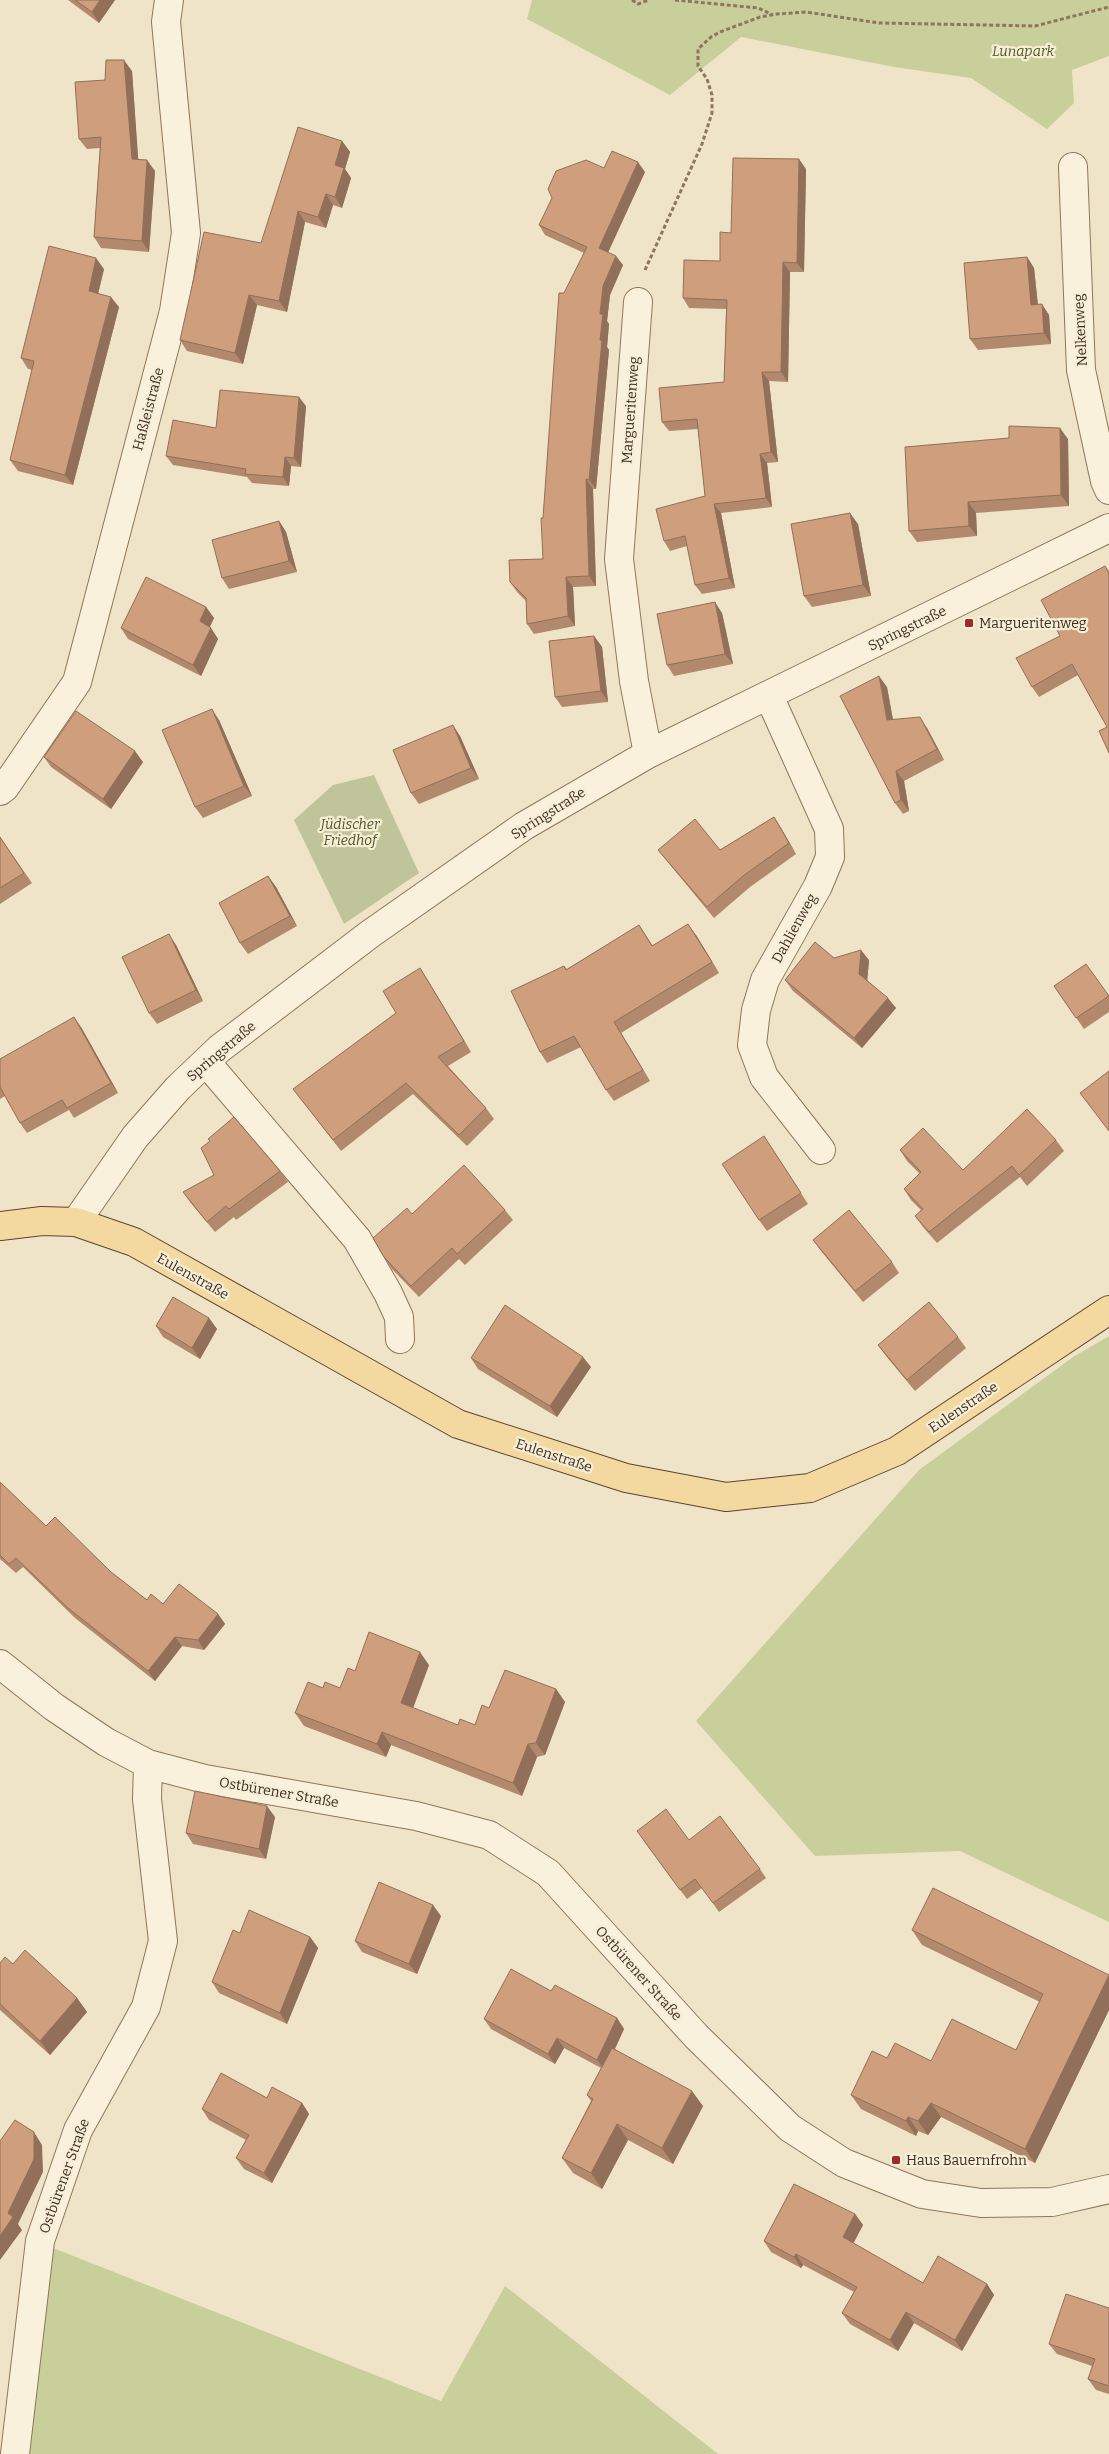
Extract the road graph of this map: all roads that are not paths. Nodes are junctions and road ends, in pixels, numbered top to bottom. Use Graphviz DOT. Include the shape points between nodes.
graph roads {
  1 [pos="169,0"];
  2 [pos="1073,167"];
  3 [pos="638,302"];
  4 [pos="1109,490"];
  5 [pos="1109,528"];
  6 [pos="769,696"];
  7 [pos="648,754"];
  8 [pos="0,791"];
  9 [pos="206,1062"];
  10 [pos="821,1150"];
  11 [pos="76,1222"];
  12 [pos="0,1226"];
  13 [pos="1109,1310"];
  14 [pos="400,1339"];
  15 [pos="0,1664"];
  16 [pos="148,1764"];
  17 [pos="1109,2189"];
  18 [pos="16,2454"];
  1 -- 8 [label="street, Haßleistraße" via="166,22 186,233 174,311 77,682"];
  2 -- 4 [label="street, Nelkenweg" via="1081,370"];
  3 -- 7 [label="street, Margueritenweg" via="619,559 634,681"];
  5 -- 6 [label="street, Springstraße"];
  6 -- 7 [label="street, Springstraße"];
  6 -- 10 [label="street, Dahlienweg" via="829,829 830,857 818,886 765,980 756,1010 752,1044 764,1077"];
  7 -- 9 [label="street, Springstraße" via="524,826 370,934"];
  9 -- 11 [label="street, Springstraße" via="135,1137"];
  9 -- 14 [label="street" via="357,1238 399,1317"];
  11 -- 12 [label="main road, Eulenstraße" via="42,1221"];
  11 -- 13 [label="main road, Eulenstraße" via="134,1242 458,1424 626,1478 726,1497 810,1488 897,1451"];
  15 -- 16 [label="street, Ostbürener Straße" via="54,1707 106,1742"];
  16 -- 17 [label="street, Ostbürener Straße" via="205,1780 416,1816 489,1835 548,1873 696,2036 790,2128 844,2163 922,2194 981,2203 1052,2202"];
  16 -- 18 [label="street, Ostbürener Straße" via="148,1799 163,1941 146,2007 78,2130 40,2241"];
}
